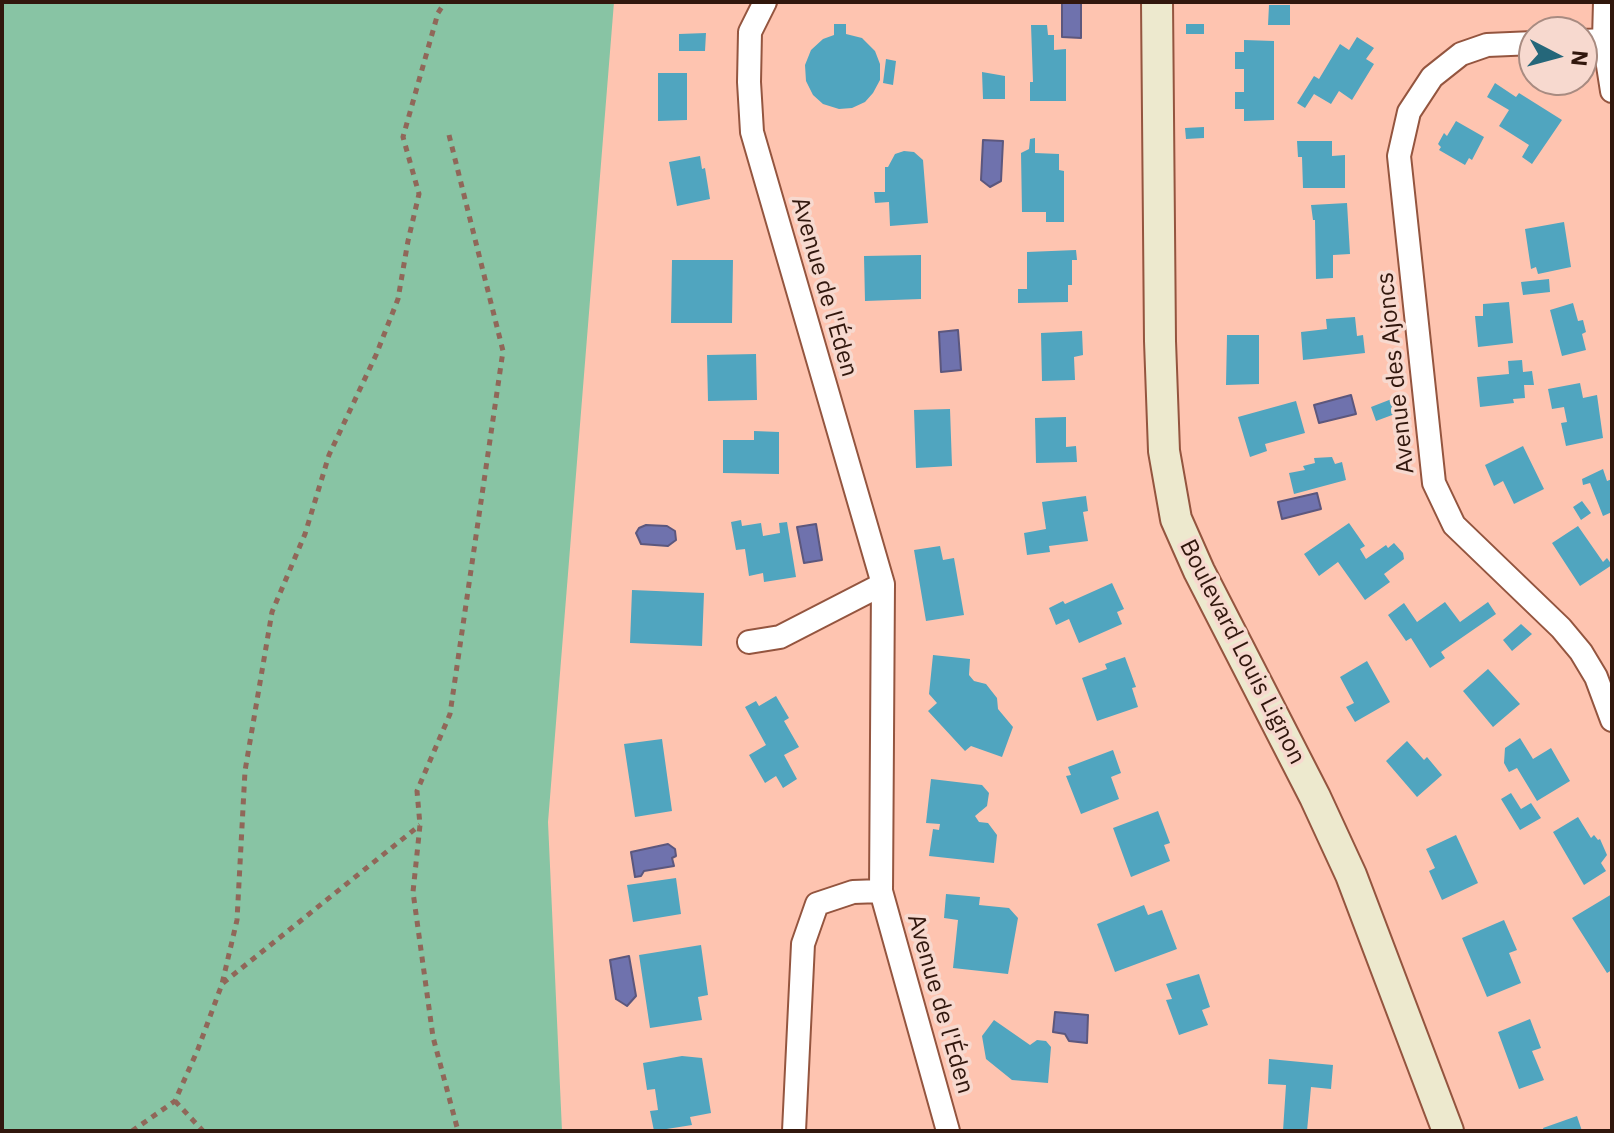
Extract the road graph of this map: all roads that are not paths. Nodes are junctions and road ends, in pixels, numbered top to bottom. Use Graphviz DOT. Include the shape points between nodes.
graph roads {
  1 [pos="765,2"];
  2 [pos="1157,2"];
  3 [pos="1605,2"];
  4 [pos="1598,25"];
  5 [pos="1518,44"];
  6 [pos="1598,54"];
  7 [pos="1612,91"];
  8 [pos="883,584"];
  9 [pos="749,642"];
  10 [pos="1612,720"];
  11 [pos="881,891"];
  12 [pos="794,1131"];
  13 [pos="948,1131"];
  14 [pos="1448,1131"];
  1 -- 8 [label="street, Avenue de l'Éden" via="750,32 752,132"];
  2 -- 14 [label="main road, Boulevard Louis Lignon" via="1164,451 1176,519 1351,875"];
  3 -- 4 [label="street"];
  5 -- 10 [label="street, Avenue des Ajoncs" via="1487,45 1461,54 1432,77 1409,112 1399,156 1434,483 1454,525 1571,640 1596,677"];
  6 -- 7 [label="street"];
  8 -- 9 [label="street" via="780,637"];
  8 -- 11 [label="street, Avenue de l'Éden"];
  11 -- 12 [label="street, Avenue de l'Éden" via="853,892 817,904 803,944"];
  11 -- 13 [label="street, Avenue de l'Éden"];
}
